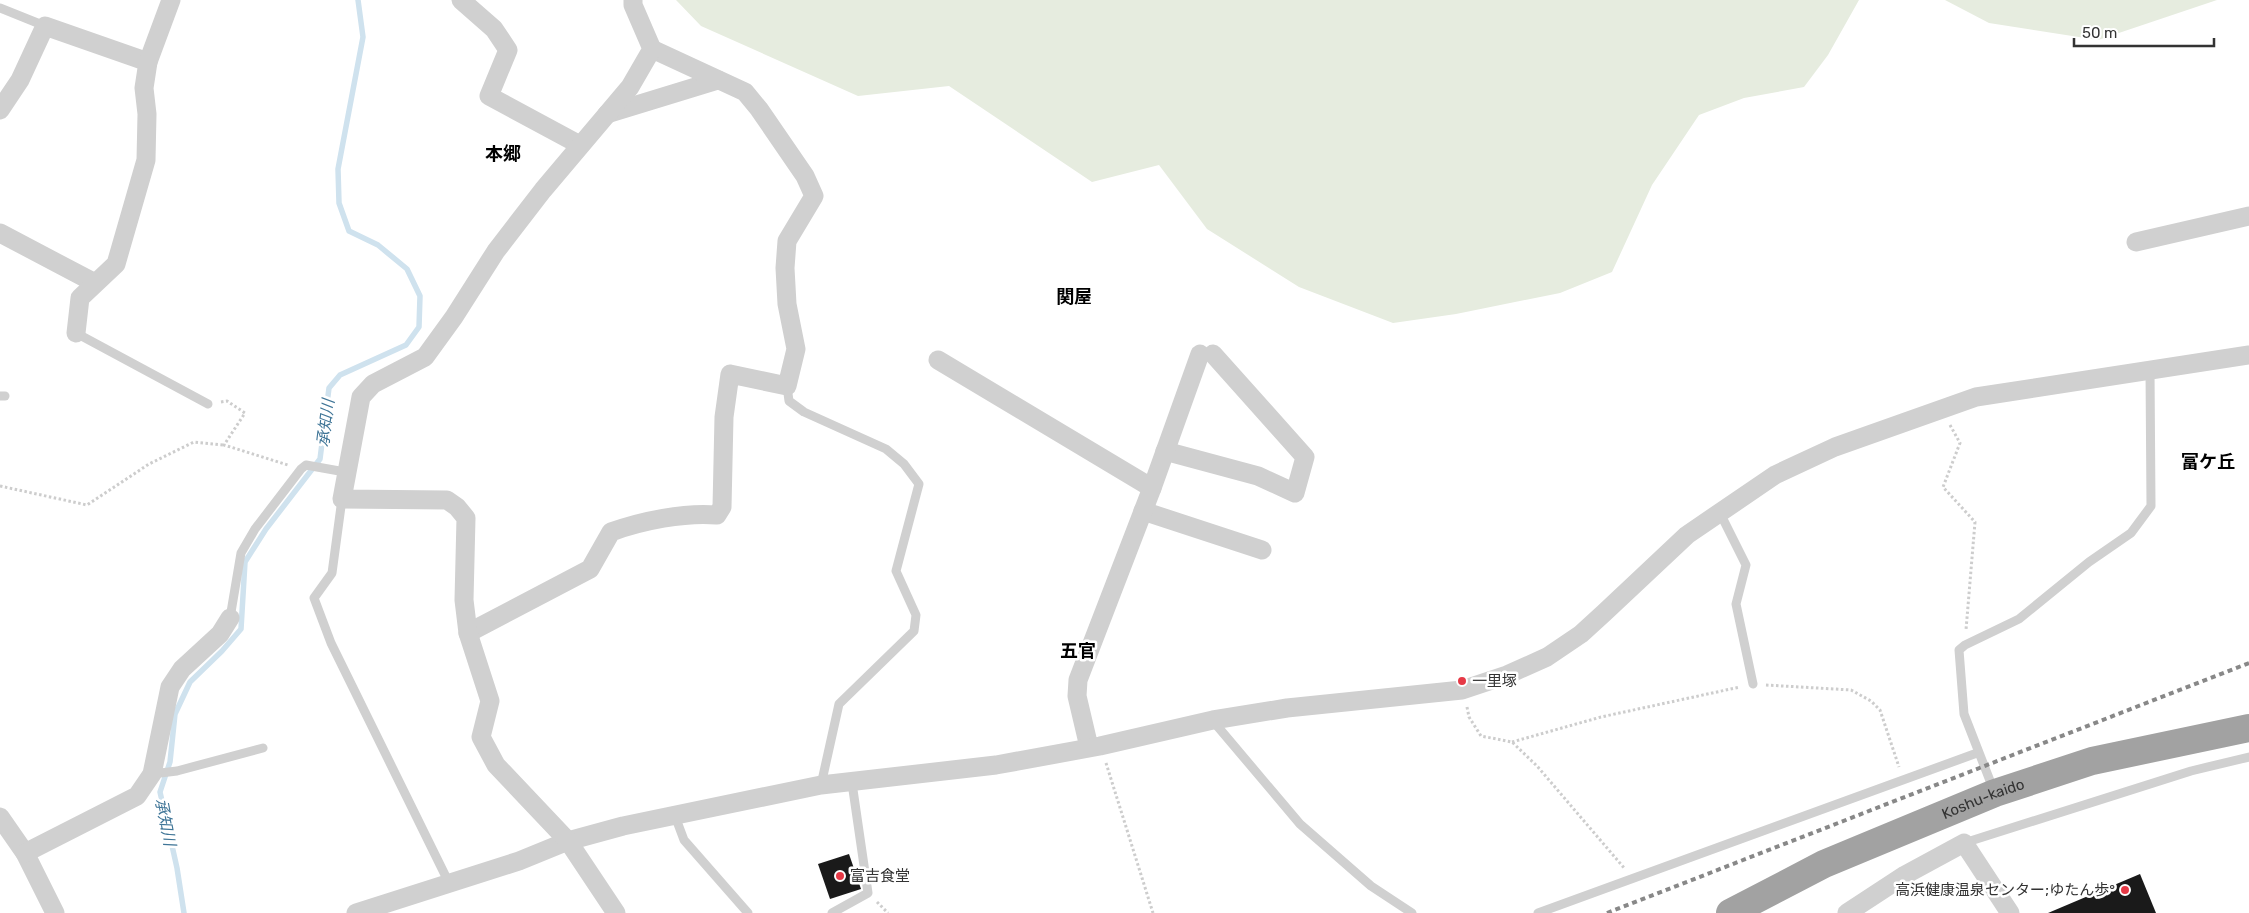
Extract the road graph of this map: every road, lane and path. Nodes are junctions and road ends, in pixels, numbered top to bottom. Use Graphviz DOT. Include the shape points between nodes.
graph roads {
  1 [pos="172,0"];
  2 [pos="461,0"];
  3 [pos="633,0"];
  4 [pos="0,8"];
  5 [pos="44,26"];
  6 [pos="652,49"];
  7 [pos="148,62"];
  8 [pos="718,80"];
  9 [pos="0,110"];
  10 [pos="606,114"];
  11 [pos="580,145"];
  12 [pos="2249,216"];
  13 [pos="0,233"];
  14 [pos="2136,242"];
  15 [pos="95,283"];
  16 [pos="76,333"];
  17 [pos="2249,355"];
  18 [pos="938,360"];
  19 [pos="2150,370"];
  20 [pos="787,386"];
  21 [pos="208,404"];
  22 [pos="1940,409"];
  23 [pos="224,445"];
  24 [pos="1165,451"];
  25 [pos="301,469"];
  26 [pos="345,472"];
  27 [pos="0,486"];
  28 [pos="1152,488"];
  29 [pos="342,499"];
  30 [pos="1143,511"];
  31 [pos="1719,511"];
  32 [pos="1262,550"];
  33 [pos="230,618"];
  34 [pos="468,633"];
  35 [pos="1965,645"];
  36 [pos="1753,684"];
  37 [pos="1462,690"];
  38 [pos="1213,720"];
  39 [pos="2249,728"];
  40 [pos="1512,742"];
  41 [pos="1095,746"];
  42 [pos="263,748"];
  43 [pos="1978,753"];
  44 [pos="2249,757"];
  45 [pos="157,773"];
  46 [pos="1904,781"];
  47 [pos="852,783"];
  48 [pos="821,785"];
  49 [pos="1995,794"];
  50 [pos="675,816"];
  51 [pos="0,817"];
  52 [pos="568,841"];
  53 [pos="1964,843"];
  54 [pos="25,853"];
  55 [pos="1634,879"];
  56 [pos="449,883"];
  57 [pos="388,908"];
  58 [pos="55,913"];
  59 [pos="356,913"];
  60 [pos="616,913"];
  61 [pos="748,913"];
  62 [pos="832,913"];
  63 [pos="1153,913"];
  64 [pos="1412,913"];
  65 [pos="1538,913"];
  66 [pos="1730,913"];
  67 [pos="1847,913"];
  68 [pos="2010,913"];
  1 -- 7 [label="street"];
  2 -- 11 [label="street" via="494,29 508,50 489,96"];
  3 -- 6 [label="street"];
  4 -- 5 [label="lane"];
  5 -- 7 [label="street"];
  5 -- 9 [label="street" via="20,80"];
  6 -- 8 [label="street"];
  6 -- 10 [label="street" via="630,87"];
  7 -- 15 [label="street" via="144,88 146,160 116,264"];
  8 -- 10 [label="street"];
  8 -- 20 [label="street" via="745,92 805,176 814,196 787,241 787,304 796,350"];
  10 -- 11 [label="street"];
  11 -- 26 [label="street" via="496,251 425,357 373,384 361,397"];
  12 -- 14 [label="street"];
  13 -- 15 [label="street"];
  15 -- 16 [label="street" via="80,298"];
  16 -- 21 [label="lane"];
  17 -- 19 [label="street"];
  18 -- 28 [label="street"];
  19 -- 22 [label="street" via="1976,397"];
  19 -- 35 [label="lane" via="2151,506 2131,533 2089,562 2019,619"];
  20 -- 34 [label="street" via="730,374 724,417 722,507 717,515 699,513 611,532 590,569"];
  20 -- 48 [label="lane" via="789,401 804,412 886,449 920,484 896,571 916,615 914,631 839,704"];
  21 -- 23 [label="path" via="227,400 245,413"];
  22 -- 31 [label="street" via="1826,451 1775,475"];
  22 -- 35 [label="path" via="1960,443 1942,487 1975,522"];
  23 -- 25 [label="path"];
  23 -- 27 [label="path" via="194,442 149,464 87,505"];
  24 -- 24 [label="street" via="1207,354 1305,457 1295,493 1258,476"];
  24 -- 28 [label="street"];
  25 -- 26 [label="lane" via="306,465"];
  25 -- 33 [label="lane" via="255,529 241,553"];
  26 -- 29 [label="street"];
  28 -- 30 [label="street"];
  29 -- 34 [label="street" via="447,500 457,507 466,518 464,600"];
  29 -- 56 [label="lane" via="332,573 314,598 331,643"];
  30 -- 32 [label="street"];
  30 -- 41 [label="street" via="1078,680 1077,696"];
  31 -- 36 [label="lane" via="1746,565 1736,604"];
  31 -- 37 [label="street" via="1687,535 1604,613 1547,657"];
  33 -- 45 [label="street" via="220,634 182,669 170,687"];
  34 -- 52 [label="street" via="490,701 481,737 496,765"];
  35 -- 43 [label="lane" via="1958,650 1964,714"];
  36 -- 40 [label="path" via="1601,717"];
  36 -- 46 [label="path" via="1851,690 1871,701 1880,710"];
  37 -- 38 [label="street" via="1287,708"];
  37 -- 40 [label="path" via="1469,717 1481,736"];
  38 -- 41 [label="street"];
  38 -- 64 [label="lane" via="1300,824 1371,886"];
  39 -- 49 [label="highway, Koshu-kaido" via="2092,761"];
  40 -- 55 [label="path" via="1537,766"];
  41 -- 47 [label="street" via="996,765"];
  41 -- 63 [label="path"];
  42 -- 45 [label="lane" via="177,771"];
  43 -- 46 [label="lane"];
  43 -- 49 [label="lane"];
  44 -- 53 [label="lane" via="2191,771"];
  45 -- 54 [label="street" via="137,796"];
  46 -- 55 [label="lane"];
  47 -- 48 [label="street"];
  47 -- 62 [label="lane" via="868,893"];
  48 -- 50 [label="street"];
  49 -- 66 [label="highway, Koshu-kaido" via="1824,864"];
  50 -- 52 [label="street"];
  50 -- 61 [label="lane" via="684,840"];
  51 -- 54 [label="street"];
  52 -- 56 [label="street" via="519,861"];
  52 -- 60 [label="street"];
  53 -- 67 [label="street" via="1904,875"];
  53 -- 68 [label="street"];
  54 -- 58 [label="street"];
  55 -- 65 [label="lane"];
  56 -- 57 [label="street"];
  57 -- 59 [label="street"];
}
